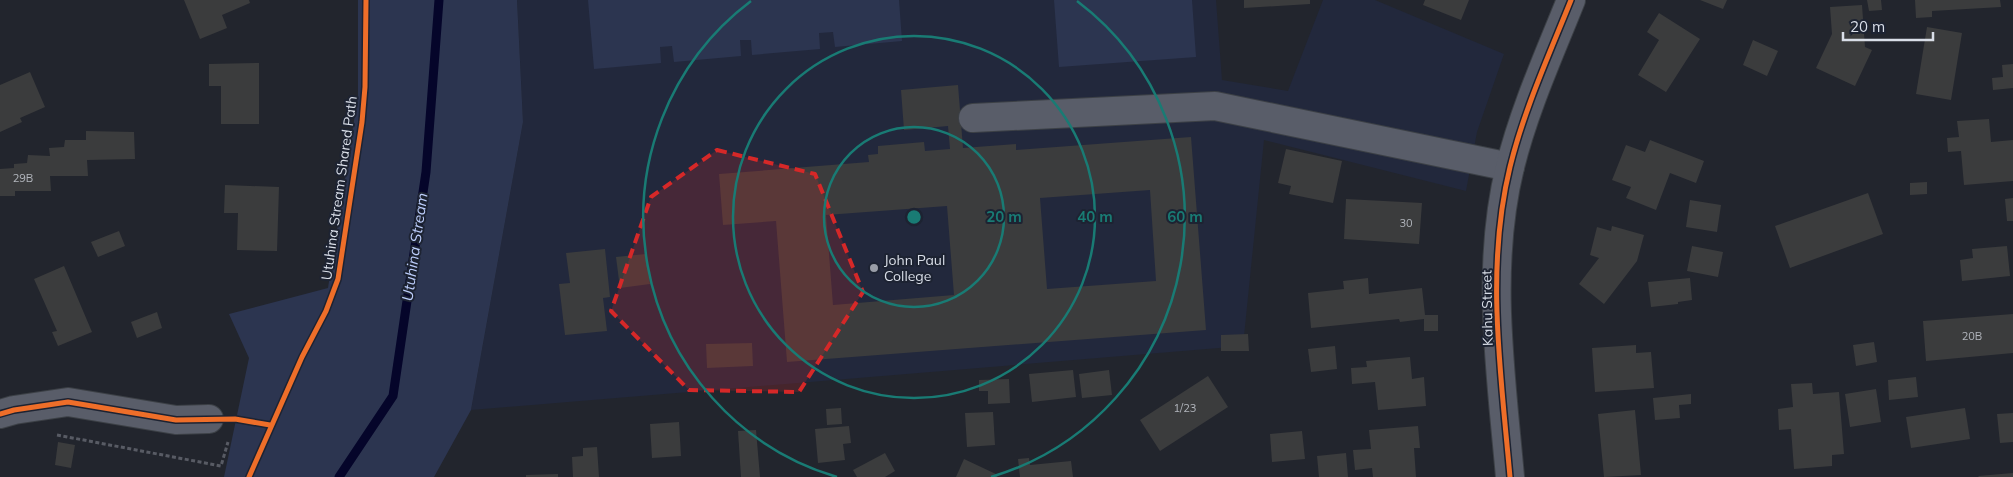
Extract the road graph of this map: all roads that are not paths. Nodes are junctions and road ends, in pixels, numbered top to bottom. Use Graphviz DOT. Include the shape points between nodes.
graph roads {
  1 [pos="1572,0"];
  2 [pos="973,118"];
  3 [pos="1510,167"];
  4 [pos="0,414"];
  5 [pos="209,419"];
  6 [pos="1510,477"];
  1 -- 3 [label="street, Kahu Street" via="1541,75"];
  2 -- 3 [label="street" via="1216,106"];
  3 -- 6 [label="street, Kahu Street" via="1495,286"];
  4 -- 5 [label="street" via="68,402 176,420"];
}
